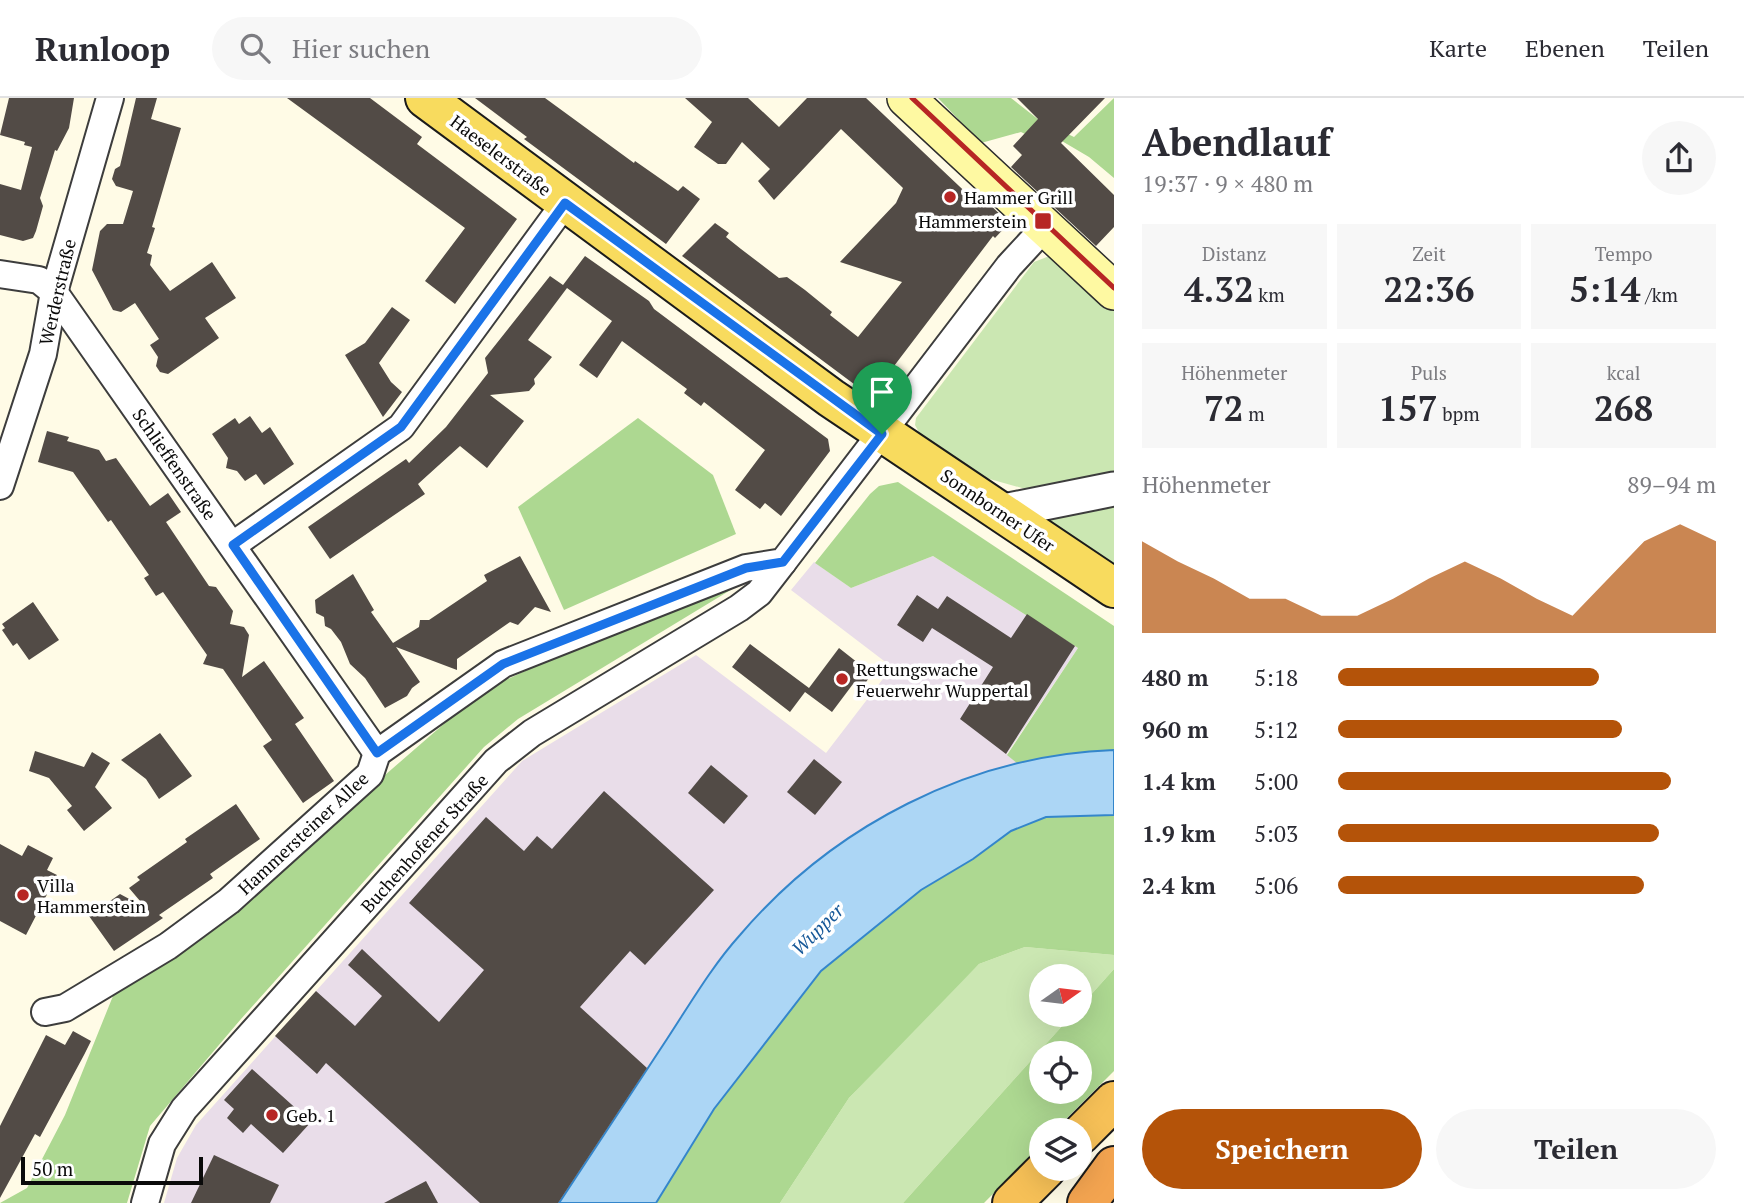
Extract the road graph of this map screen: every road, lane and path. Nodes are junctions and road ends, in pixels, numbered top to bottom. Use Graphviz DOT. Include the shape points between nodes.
graph roads {
  1 [pos="110,98"];
  2 [pos="425,98"];
  3 [pos="906,98"];
  4 [pos="565,203"];
  5 [pos="1045,227"];
  6 [pos="0,274"];
  7 [pos="1114,291"];
  8 [pos="54,292"];
  9 [pos="882,434"];
  10 [pos="0,486"];
  11 [pos="1114,489"];
  12 [pos="999,512"];
  13 [pos="233,545"];
  14 [pos="783,562"];
  15 [pos="1114,588"];
  16 [pos="377,753"];
  17 [pos="45,1012"];
  18 [pos="1114,1101"];
  19 [pos="1092,1123"];
  20 [pos="1114,1166"];
  21 [pos="1034,1181"];
  22 [pos="145,1203"];
  23 [pos="1012,1203"];
  24 [pos="1087,1203"];
  1 -- 8 [label="street, Werderstraße"];
  2 -- 4 [label="main road, Haeselerstraße"];
  3 -- 5 [label="main road"];
  4 -- 9 [label="main road, Haeselerstraße"];
  4 -- 13 [label="street" via="401,427"];
  5 -- 7 [label="main road"];
  5 -- 9 [label="street" via="1009,267"];
  6 -- 8 [label="street, Schlieffenstraße" via="39,280"];
  8 -- 10 [label="street, Werderstraße" via="43,354"];
  8 -- 13 [label="street, Schlieffenstraße"];
  9 -- 12 [label="main road, Sonnborner Ufer"];
  9 -- 14 [label="street"];
  11 -- 12 [label="street"];
  12 -- 15 [label="main road, Sonnborner Ufer"];
  13 -- 16 [label="street, Schlieffenstraße"];
  14 -- 16 [label="street, Hammersteiner Allee" via="746,568 503,664"];
  14 -- 22 [label="street, Buchenhofener Straße" via="760,593 532,733 496,761 184,1109 162,1144"];
  16 -- 17 [label="street, Hammersteiner Allee" via="370,774 229,901 168,946 65,1008"];
  18 -- 19 [label="highway"];
  20 -- 24 [label="highway"];
  21 -- 23 [label="highway"];
}
